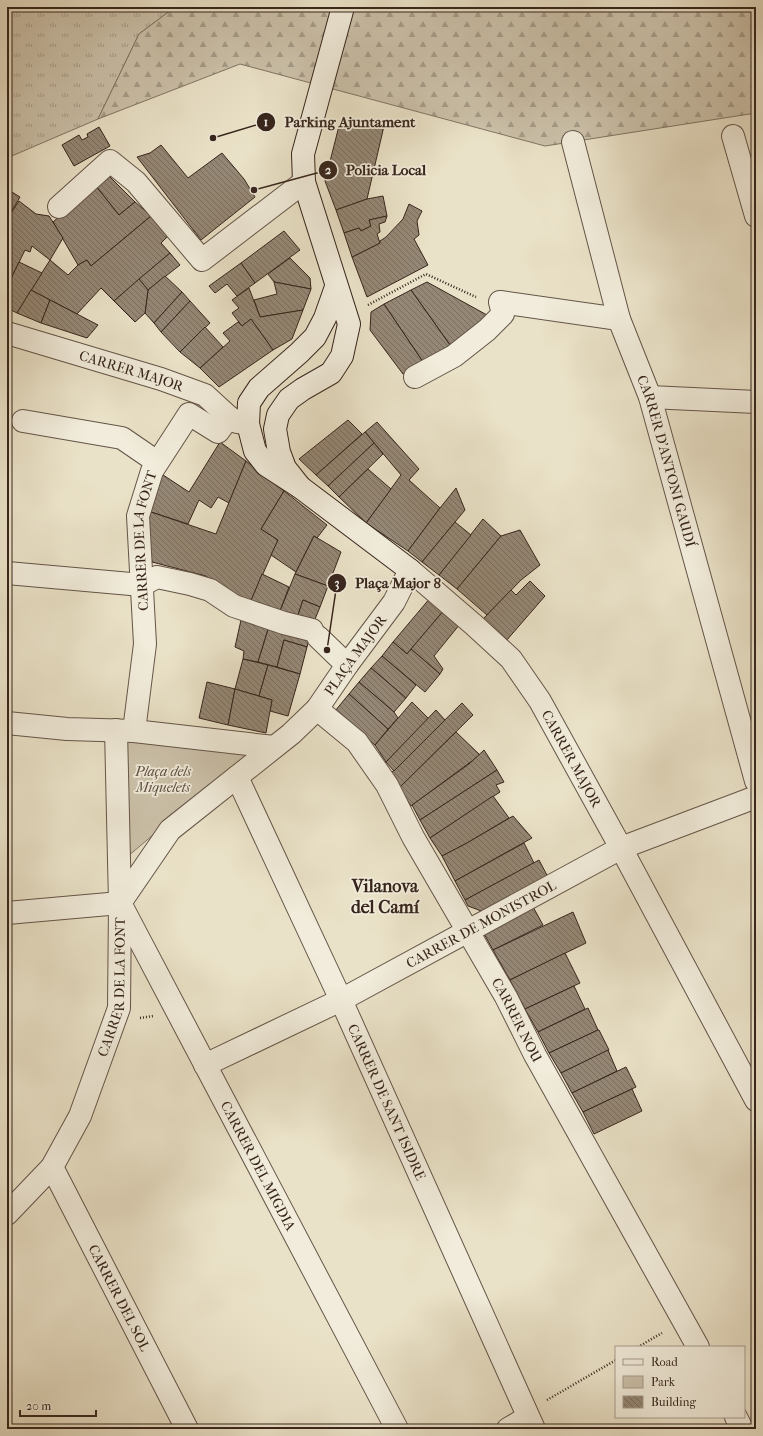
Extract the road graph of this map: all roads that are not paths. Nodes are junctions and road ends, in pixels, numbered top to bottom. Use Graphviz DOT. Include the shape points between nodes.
graph roads {
  1 [pos="341,16"];
  2 [pos="733,136"];
  3 [pos="573,142"];
  4 [pos="304,182"];
  5 [pos="59,206"];
  6 [pos="756,216"];
  7 [pos="336,288"];
  8 [pos="620,319"];
  9 [pos="7,333"];
  10 [pos="415,377"];
  11 [pos="650,397"];
  12 [pos="756,402"];
  13 [pos="23,420"];
  14 [pos="239,421"];
  15 [pos="157,462"];
  16 [pos="300,488"];
  17 [pos="410,570"];
  18 [pos="7,573"];
  19 [pos="142,585"];
  20 [pos="347,665"];
  21 [pos="317,709"];
  22 [pos="7,722"];
  23 [pos="125,730"];
  24 [pos="283,740"];
  25 [pos="237,777"];
  26 [pos="756,781"];
  27 [pos="756,797"];
  28 [pos="621,848"];
  29 [pos="120,903"];
  30 [pos="7,913"];
  31 [pos="468,931"];
  32 [pos="340,1000"];
  33 [pos="205,1065"];
  34 [pos="756,1100"];
  35 [pos="52,1167"];
  36 [pos="7,1214"];
  37 [pos="697,1346"];
  38 [pos="736,1418"];
  39 [pos="531,1423"];
  40 [pos="187,1429"];
  41 [pos="397,1429"];
  42 [pos="508,1429"];
  43 [pos="742,1429"];
  1 -- 4 [label="street" via="303,154"];
  2 -- 6 [label="street"];
  3 -- 8 [label="street, CARRER D'ANTONI GAUDÍ"];
  4 -- 5 [label="street" via="202,260 136,182 110,161"];
  4 -- 7 [label="street"];
  7 -- 14 [label="street" via="315,337 259,388"];
  7 -- 16 [label="street" via="349,324 342,356 331,373 289,399 278,415 276,429 279,452 285,468"];
  8 -- 10 [label="street" via="500,302 503,314 487,330 454,356"];
  8 -- 11 [label="street, CARRER D'ANTONI GAUDÍ"];
  9 -- 14 [label="street, CARRER MAJOR" via="161,379 205,395"];
  11 -- 12 [label="street"];
  11 -- 26 [label="street, CARRER D'ANTONI GAUDÍ"];
  13 -- 15 [label="street" via="122,438"];
  14 -- 15 [label="street, CARRER DE LA FONT" via="218,432 189,414"];
  14 -- 16 [label="street" via="255,451 266,465"];
  15 -- 19 [label="street, CARRER DE LA FONT" via="152,470 138,516"];
  16 -- 17 [label="street, CARRER MAJOR"];
  17 -- 20 [label="street, PLAÇA MAJOR" via="394,602"];
  17 -- 28 [label="street, CARRER MAJOR" via="511,659 540,701"];
  18 -- 19 [label="street"];
  19 -- 20 [label="street" via="157,578 210,590 234,606 315,634"];
  19 -- 23 [label="street, CARRER DE LA FONT" via="144,644"];
  20 -- 21 [label="street, PLAÇA MAJOR"];
  21 -- 24 [label="street, PLAÇA MAJOR"];
  21 -- 31 [label="street, CARRER NOU" via="357,742 387,785 413,836"];
  22 -- 23 [label="street" via="67,729"];
  23 -- 24 [label="street"];
  23 -- 29 [label="street, CARRER DE LA FONT"];
  24 -- 25 [label="street"];
  25 -- 29 [label="street" via="170,830"];
  25 -- 32 [label="street, CARRER DE SANT ISIDRE"];
  27 -- 28 [label="street, CARRER DE MONISTROL"];
  28 -- 31 [label="street, CARRER DE MONISTROL"];
  28 -- 34 [label="street, CARRER MAJOR"];
  29 -- 30 [label="street"];
  29 -- 33 [label="street, CARRER DEL MIGDIA"];
  29 -- 35 [label="street, CARRER DE LA FONT" via="119,1008 80,1116"];
  31 -- 32 [label="street, CARRER DE MONISTROL"];
  31 -- 37 [label="street, CARRER NOU"];
  32 -- 33 [label="street, CARRER DE MONISTROL"];
  32 -- 39 [label="street, CARRER DE SANT ISIDRE"];
  33 -- 41 [label="street, CARRER DEL MIGDIA"];
  35 -- 36 [label="street, CARRER DE LA FONT"];
  35 -- 40 [label="street, CARRER DEL SOL"];
  38 -- 43 [label="street"];
  39 -- 42 [label="street"];
}
